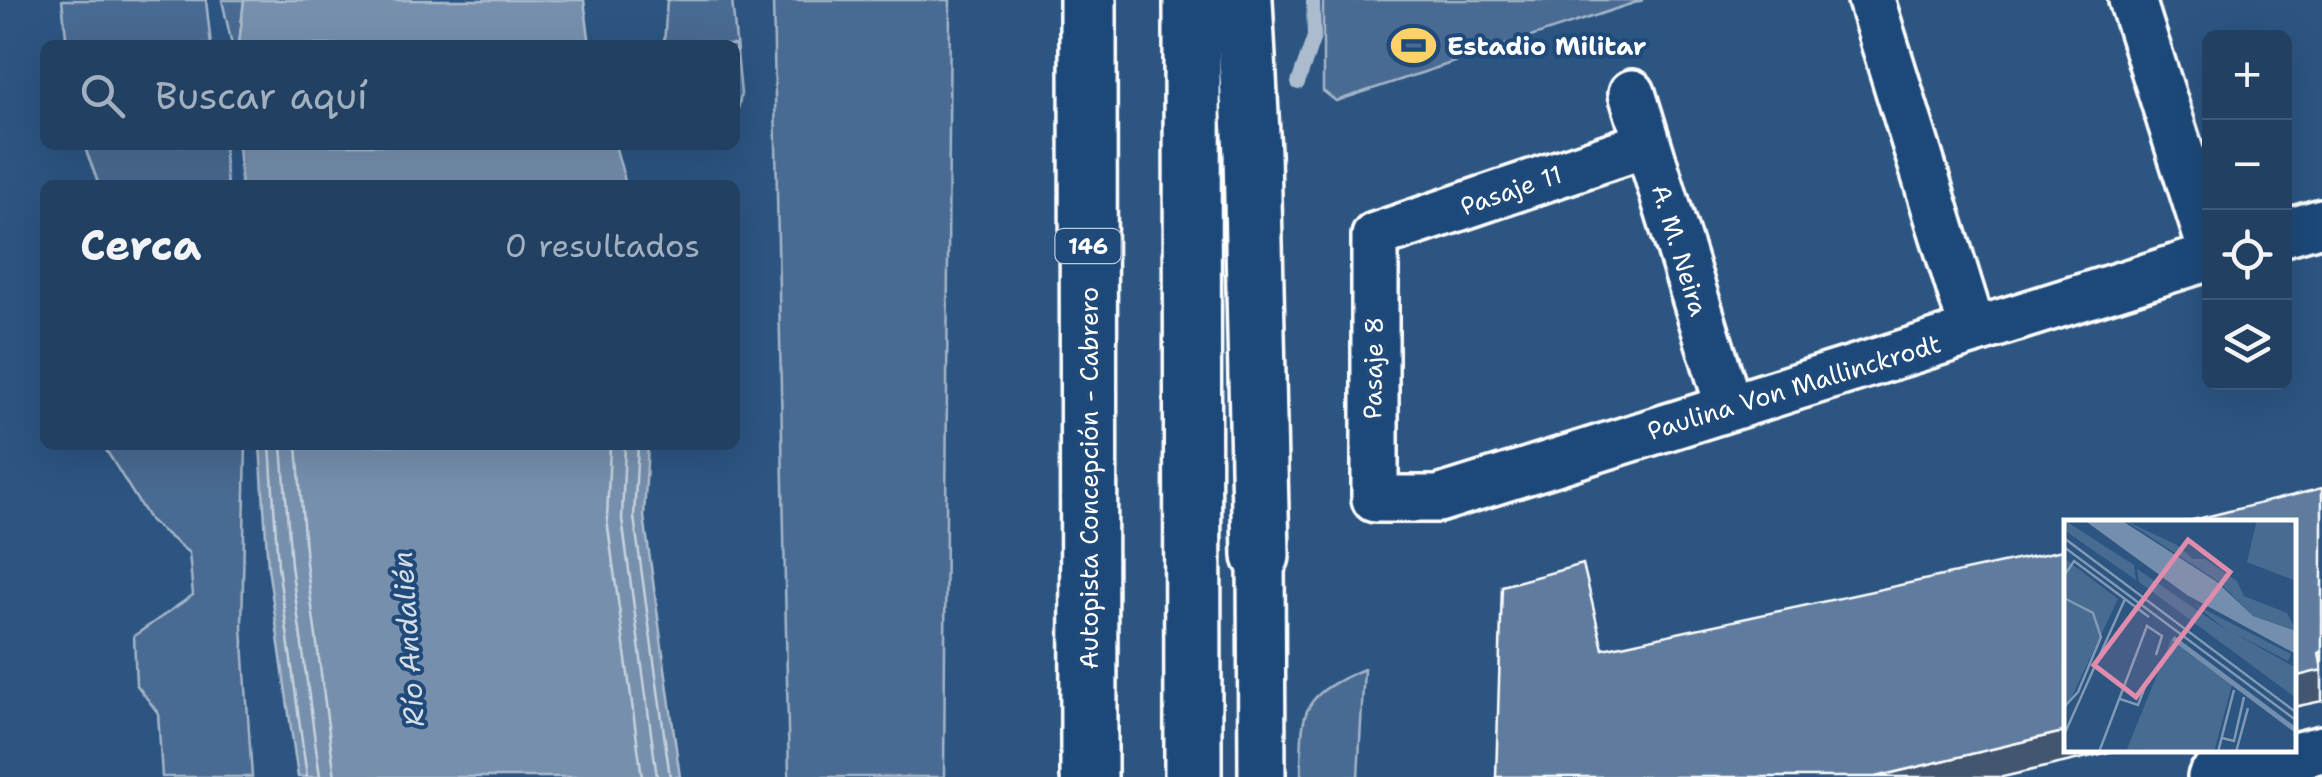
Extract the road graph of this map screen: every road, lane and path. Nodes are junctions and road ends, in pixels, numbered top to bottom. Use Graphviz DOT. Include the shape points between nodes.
graph roads {
  1 [pos="1088,0"];
  2 [pos="1192,0"];
  3 [pos="1244,0"];
  4 [pos="1870,0"];
  5 [pos="2132,0"];
  6 [pos="1632,93"];
  7 [pos="1648,144"];
  8 [pos="2202,221"];
  9 [pos="2322,222"];
  10 [pos="2292,231"];
  11 [pos="1375,236"];
  12 [pos="2202,260"];
  13 [pos="1974,331"];
  14 [pos="1729,408"];
  15 [pos="1375,499"];
  16 [pos="1261,556"];
  17 [pos="2322,749"];
  18 [pos="1089,777"];
  19 [pos="1193,777"];
  20 [pos="1262,777"];
  21 [pos="2211,777"];
  1 -- 18 [label="highway, Autopista Concepción - Cabrero / 146"];
  2 -- 19 [label="highway"];
  3 -- 16 [label="highway"];
  4 -- 13 [label="street"];
  5 -- 8 [label="street"];
  6 -- 7 [label="street, A. M. Neira"];
  7 -- 11 [label="street, Pasaje 11"];
  7 -- 14 [label="street, A. M. Neira"];
  9 -- 10 [label="street"];
  11 -- 15 [label="street, Pasaje 8"];
  12 -- 13 [label="street, Paulina Von Mallinckrodt"];
  13 -- 14 [label="street, Paulina Von Mallinckrodt"];
  14 -- 15 [label="street, Paulina Von Mallinckrodt" via="1438,499"];
  16 -- 20 [label="street"];
  17 -- 21 [label="street"];
}
